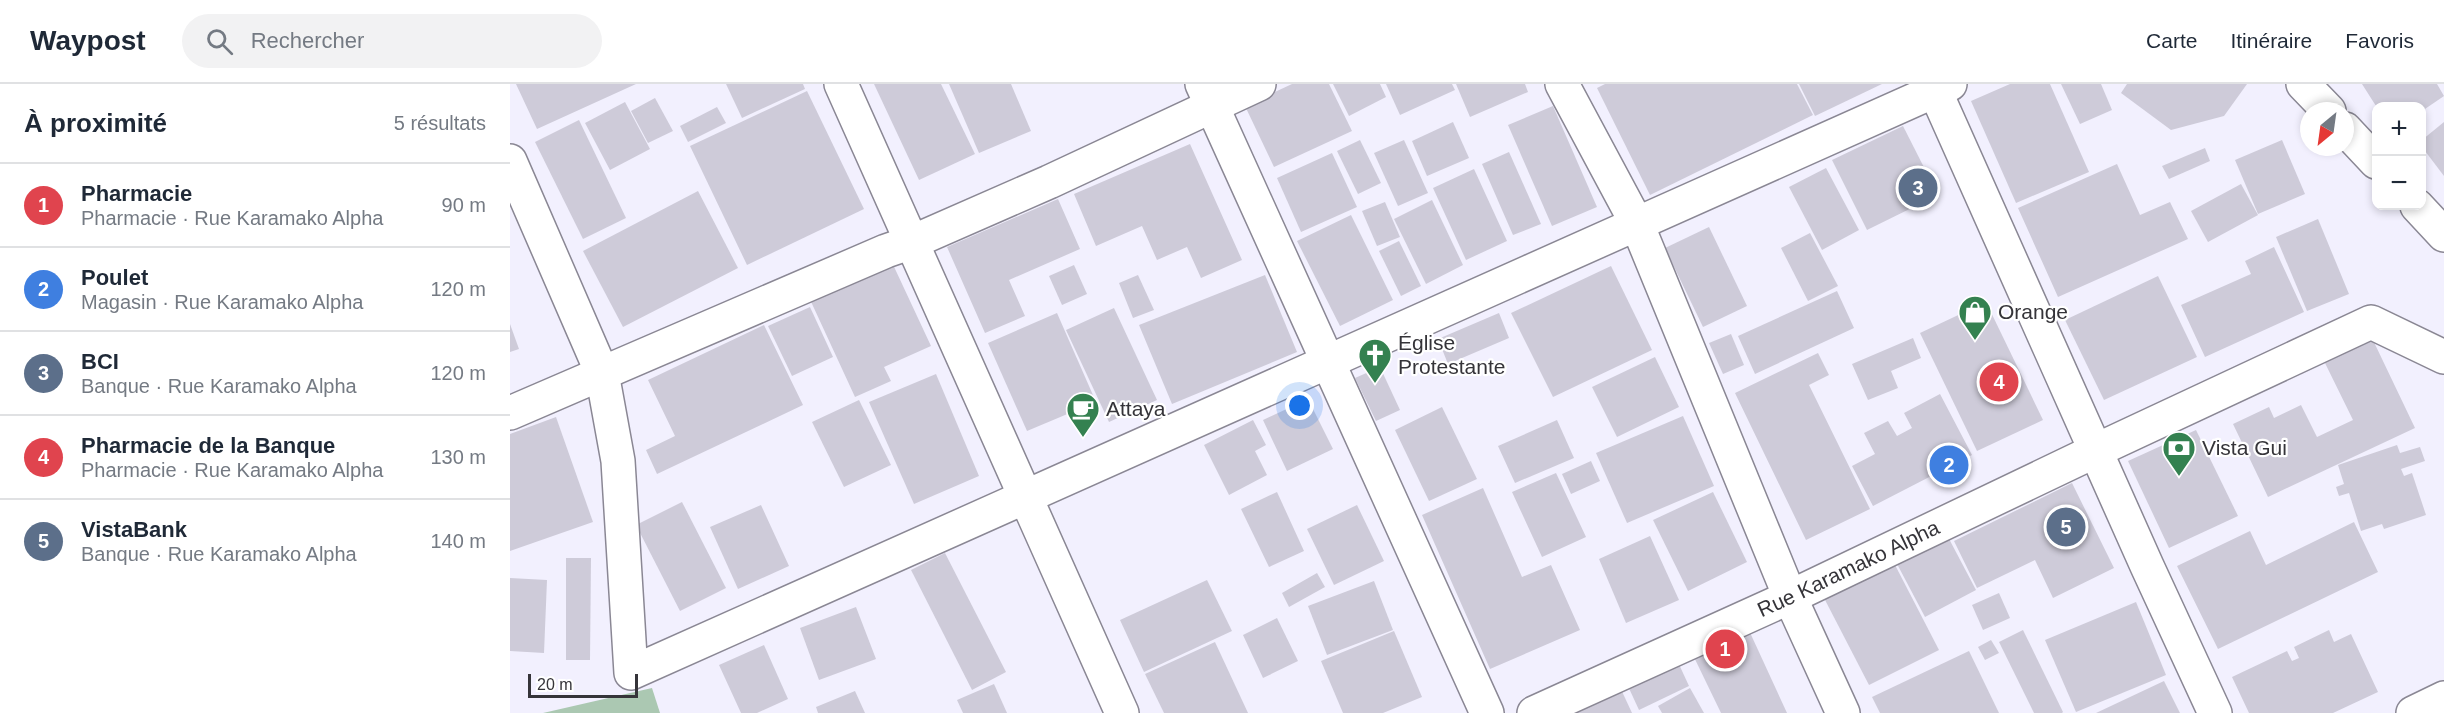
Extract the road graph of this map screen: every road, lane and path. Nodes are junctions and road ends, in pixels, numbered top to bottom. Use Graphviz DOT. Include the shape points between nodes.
graph roads {
  1 [pos="841,84"];
  2 [pos="1259,84"];
  3 [pos="1562,84"];
  4 [pos="2303,84"];
  5 [pos="1939,86"];
  6 [pos="1207,95"];
  7 [pos="2320,102"];
  8 [pos="2354,139"];
  9 [pos="2372,158"];
  10 [pos="510,161"];
  11 [pos="2421,210"];
  12 [pos="1637,224"];
  13 [pos="2444,235"];
  14 [pos="912,242"];
  15 [pos="2444,357"];
  16 [pos="1328,362"];
  17 [pos="602,373"];
  18 [pos="510,413"];
  19 [pos="2096,451"];
  20 [pos="1026,496"];
  21 [pos="1790,597"];
  22 [pos="2444,698"];
  23 [pos="1122,713"];
  24 [pos="1487,713"];
  25 [pos="1534,713"];
  26 [pos="1843,713"];
  27 [pos="2215,713"];
  28 [pos="2413,713"];
  1 -- 14 [label="street"];
  2 -- 6 [label="street"];
  3 -- 12 [label="street"];
  4 -- 7 [label="street"];
  5 -- 12 [label="street"];
  5 -- 19 [label="street"];
  6 -- 14 [label="street"];
  6 -- 16 [label="street"];
  8 -- 9 [label="street"];
  10 -- 17 [label="street"];
  11 -- 13 [label="street"];
  12 -- 16 [label="street"];
  12 -- 21 [label="street"];
  14 -- 17 [label="street"];
  14 -- 20 [label="street"];
  15 -- 19 [label="street, Rue Karamako Alpha" via="2371,322"];
  16 -- 20 [label="street"];
  16 -- 24 [label="street"];
  17 -- 18 [label="street"];
  17 -- 20 [label="street" via="618,461 631,673"];
  19 -- 21 [label="street, Rue Karamako Alpha"];
  19 -- 27 [label="street"];
  20 -- 23 [label="street"];
  21 -- 25 [label="street, Rue Karamako Alpha"];
  21 -- 26 [label="street"];
  22 -- 28 [label="street"];
}
